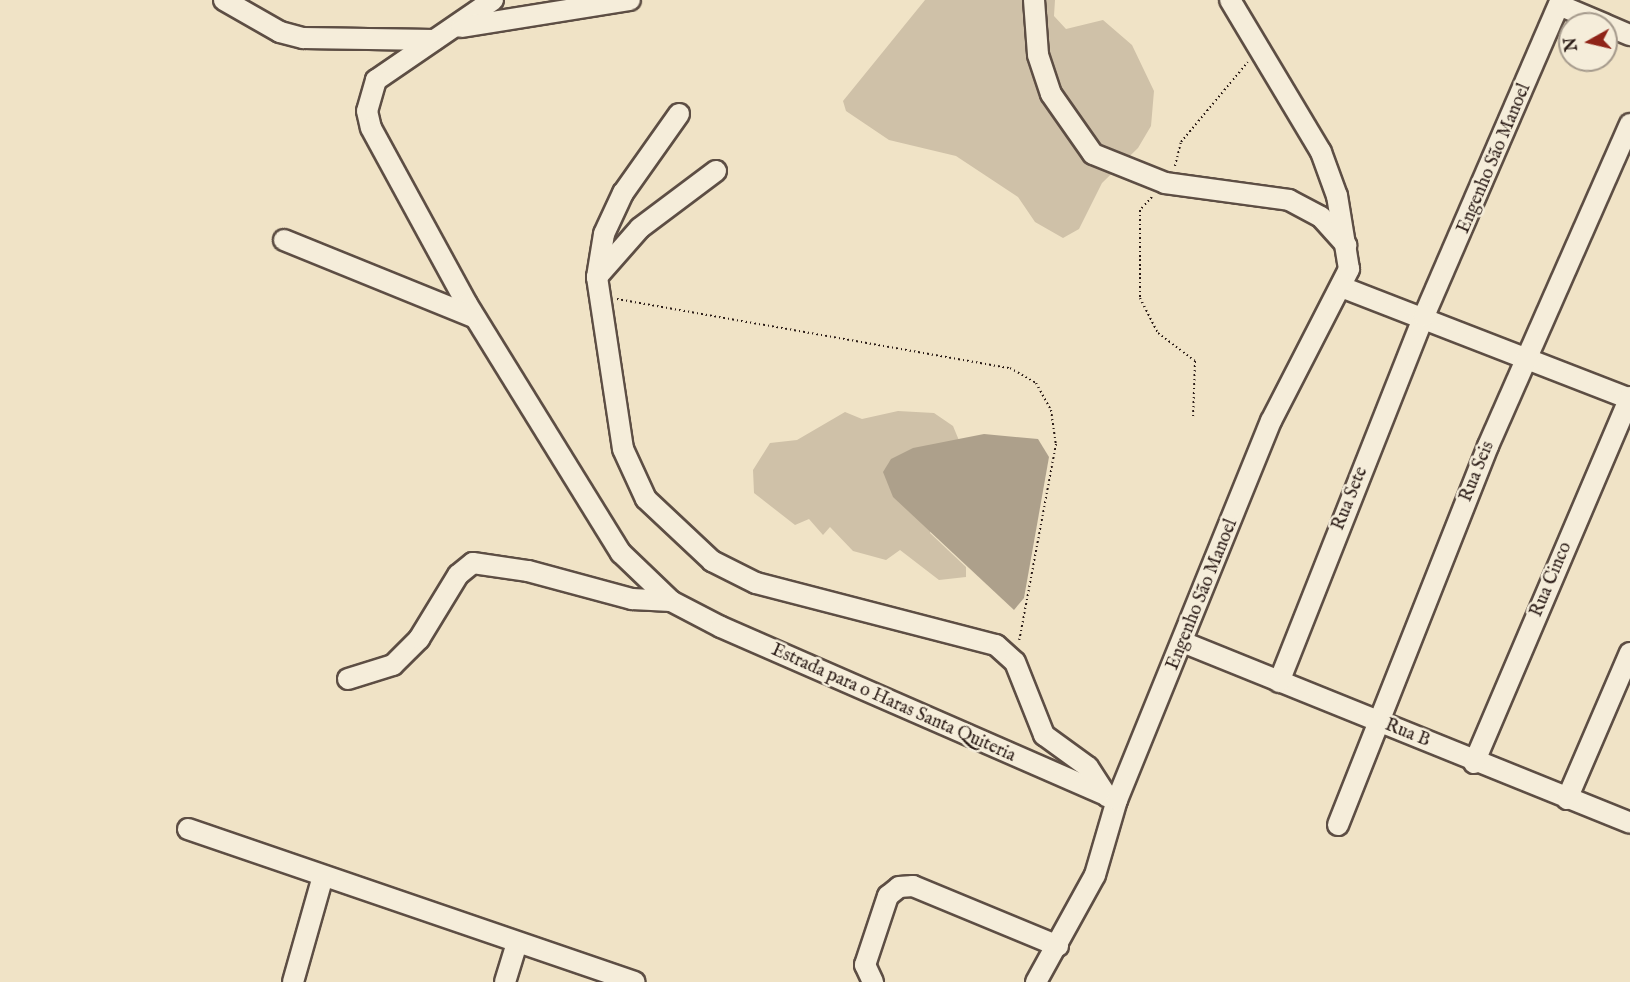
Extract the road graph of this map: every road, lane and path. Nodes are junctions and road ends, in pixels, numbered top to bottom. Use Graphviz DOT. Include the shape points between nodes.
graph roads {
  1 [pos="224,0"];
  2 [pos="492,0"];
  3 [pos="630,0"];
  4 [pos="1034,0"];
  5 [pos="1230,0"];
  6 [pos="1560,2"];
  7 [pos="1580,12"];
  8 [pos="455,28"];
  9 [pos="437,39"];
  10 [pos="1259,48"];
  11 [pos="679,114"];
  12 [pos="1630,124"];
  13 [pos="716,171"];
  14 [pos="1165,183"];
  15 [pos="284,240"];
  16 [pos="1346,245"];
  17 [pos="598,286"];
  18 [pos="1344,288"];
  19 [pos="474,316"];
  20 [pos="1424,316"];
  21 [pos="1531,359"];
  22 [pos="1630,399"];
  23 [pos="1193,417"];
  24 [pos="671,601"];
  25 [pos="1185,643"];
  26 [pos="1630,653"];
  27 [pos="1015,662"];
  28 [pos="348,679"];
  29 [pos="1279,682"];
  30 [pos="1381,723"];
  31 [pos="1474,763"];
  32 [pos="1112,798"];
  33 [pos="1567,799"];
  34 [pos="1630,823"];
  35 [pos="1338,825"];
  36 [pos="188,829"];
  37 [pos="323,876"];
  38 [pos="517,943"];
  39 [pos="1058,946"];
  40 [pos="293,982"];
  41 [pos="505,982"];
  42 [pos="635,982"];
  43 [pos="873,982"];
  44 [pos="1036,982"];
  1 -- 9 [label="street" via="280,32 303,38"];
  2 -- 8 [label="street"];
  3 -- 8 [label="street"];
  4 -- 14 [label="street" via="1038,55 1052,94 1080,140 1116,167"];
  5 -- 10 [label="street"];
  6 -- 7 [label="street"];
  6 -- 20 [label="street, Engenho São Manoel"];
  8 -- 9 [label="street"];
  9 -- 19 [label="street" via="376,80 367,111 371,128"];
  10 -- 14 [label="path" via="1181,142"];
  10 -- 16 [label="street" via="1321,152 1337,196"];
  11 -- 17 [label="street" via="623,193 604,234"];
  12 -- 21 [label="street, Rua Seis"];
  13 -- 17 [label="street" via="640,228"];
  14 -- 16 [label="street" via="1289,200 1321,217"];
  14 -- 23 [label="path" via="1140,210 1140,298 1158,333 1195,361"];
  15 -- 19 [label="street"];
  16 -- 18 [label="street"];
  17 -- 27 [label="street" via="623,449 646,500 668,524 712,561 756,583 978,639 996,645"];
  17 -- 27 [label="path" via="1010,368 1036,383 1051,410 1056,444"];
  18 -- 20 [label="street"];
  18 -- 25 [label="street, Engenho São Manoel" via="1272,422"];
  19 -- 24 [label="street" via="621,553"];
  20 -- 21 [label="street"];
  20 -- 29 [label="street, Rua Sete"];
  21 -- 22 [label="street"];
  21 -- 30 [label="street, Rua Seis" via="1488,447"];
  22 -- 31 [label="street, Rua Cinco"];
  24 -- 28 [label="street" via="632,599 528,571 473,563 458,575 419,639 393,665"];
  24 -- 32 [label="street, Estrada para o Haras Santa Quiteria" via="921,719"];
  25 -- 29 [label="street, Rua B"];
  25 -- 32 [label="street, Engenho São Manoel"];
  26 -- 33 [label="street"];
  27 -- 32 [label="street" via="1044,735 1088,767"];
  29 -- 30 [label="street, Rua B"];
  30 -- 31 [label="street, Rua B"];
  30 -- 35 [label="street, Rua Seis"];
  31 -- 33 [label="street, Rua B"];
  32 -- 39 [label="street, Engenho São Manoel" via="1095,875"];
  33 -- 34 [label="street, Rua B"];
  36 -- 37 [label="street"];
  37 -- 38 [label="street"];
  37 -- 40 [label="street"];
  38 -- 41 [label="street"];
  38 -- 42 [label="street"];
  39 -- 43 [label="street" via="913,886 899,887 888,896 865,965"];
  39 -- 44 [label="street, Engenho São Manoel"];
}
